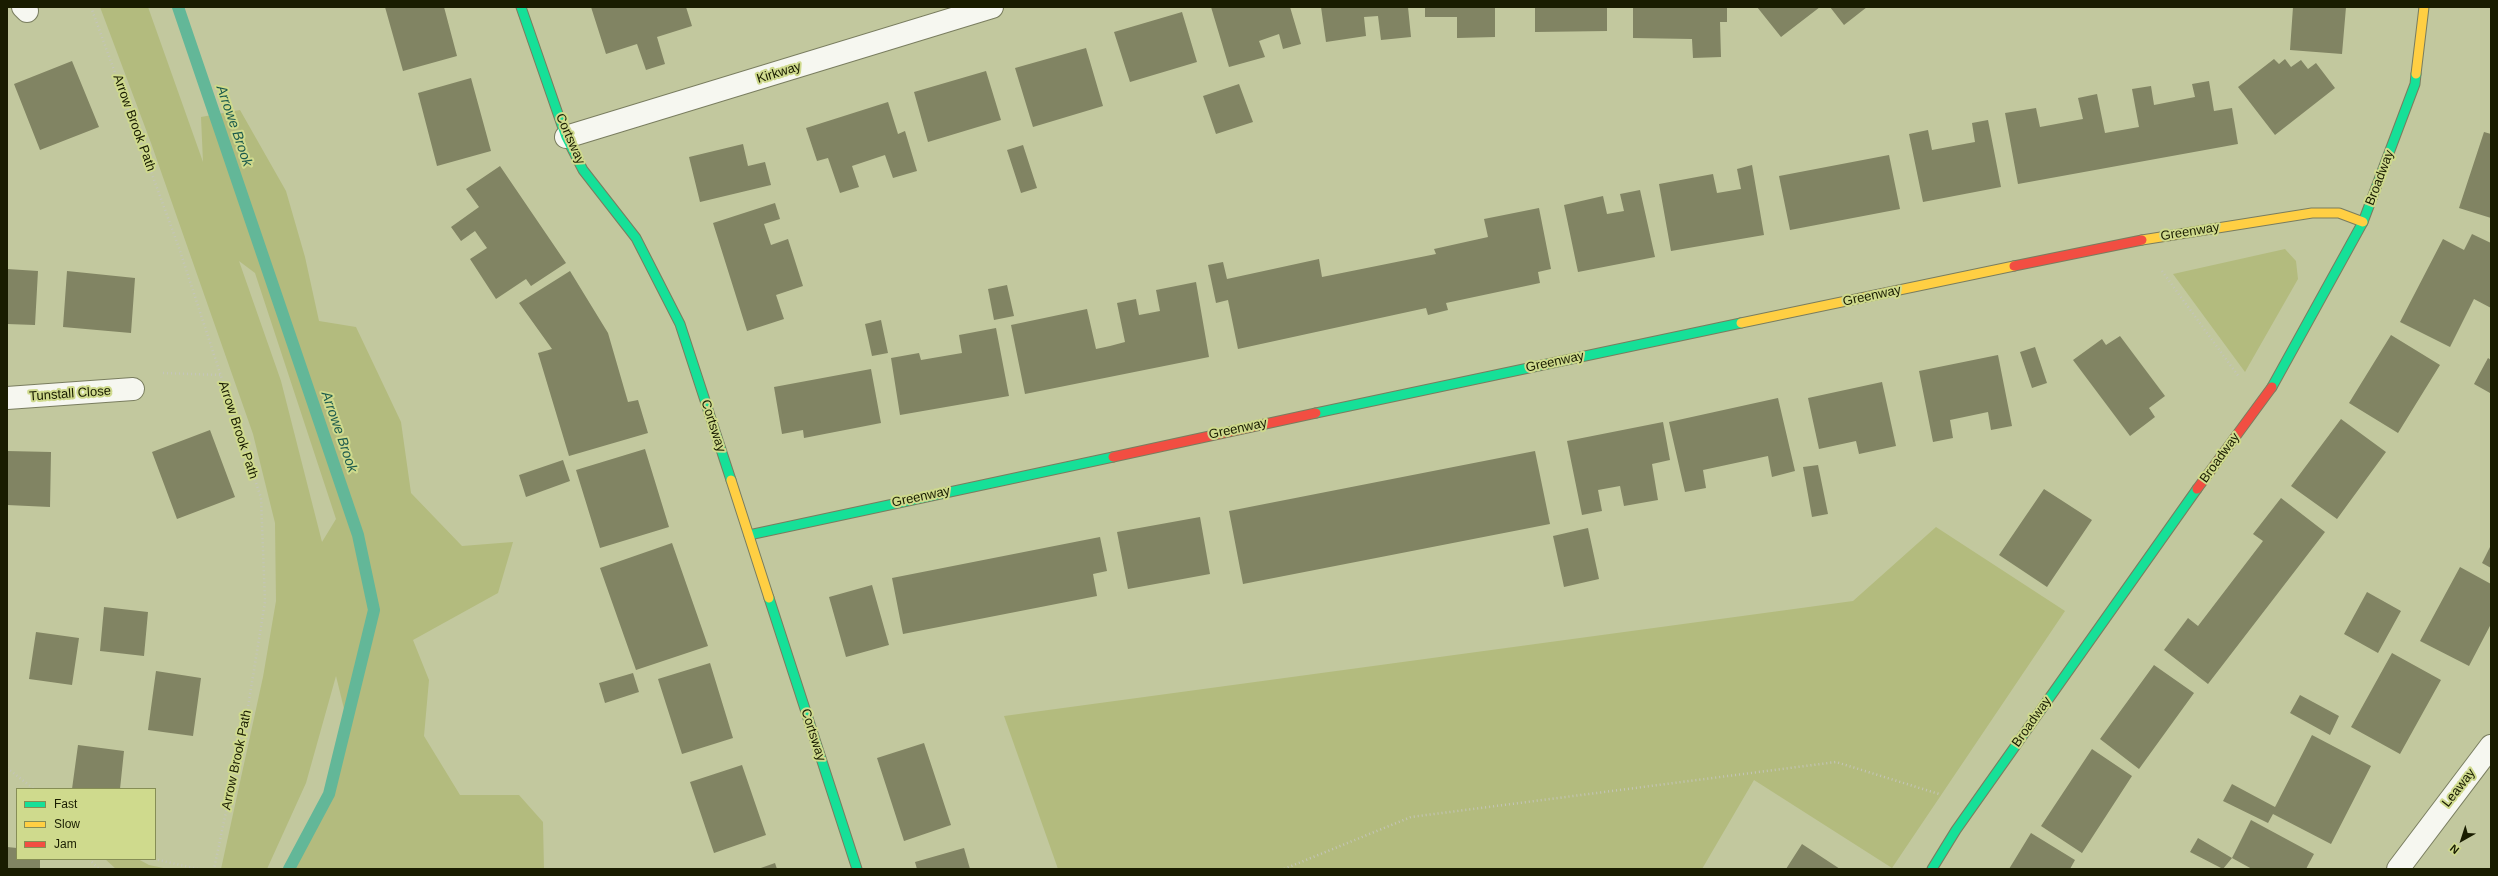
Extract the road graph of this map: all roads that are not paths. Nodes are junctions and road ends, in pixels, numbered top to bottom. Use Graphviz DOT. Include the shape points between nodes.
graph roads {
  1 [pos="521,7"];
  2 [pos="992,7"];
  3 [pos="2424,7"];
  4 [pos="566,137"];
  5 [pos="2363,222"];
  6 [pos="133,389"];
  7 [pos="7,398"];
  8 [pos="748,535"];
  9 [pos="2491,746"];
  10 [pos="857,869"];
  11 [pos="1932,869"];
  12 [pos="2398,869"];
  1 -- 4 [label="street, Cortsway"];
  2 -- 4 [label="street, Kirkway"];
  3 -- 5 [label="street, Broadway" via="2415,84"];
  4 -- 8 [label="street, Cortsway" via="583,170 636,238 680,324"];
  5 -- 8 [label="street, Greenway" via="2339,213 2312,213 2140,240 1413,392"];
  5 -- 11 [label="street, Broadway" via="2276,382 2145,561"];
  6 -- 7 [label="street, Tunstall Close"];
  8 -- 10 [label="street, Cortsway"];
  9 -- 12 [label="street, Leaway"];
}
